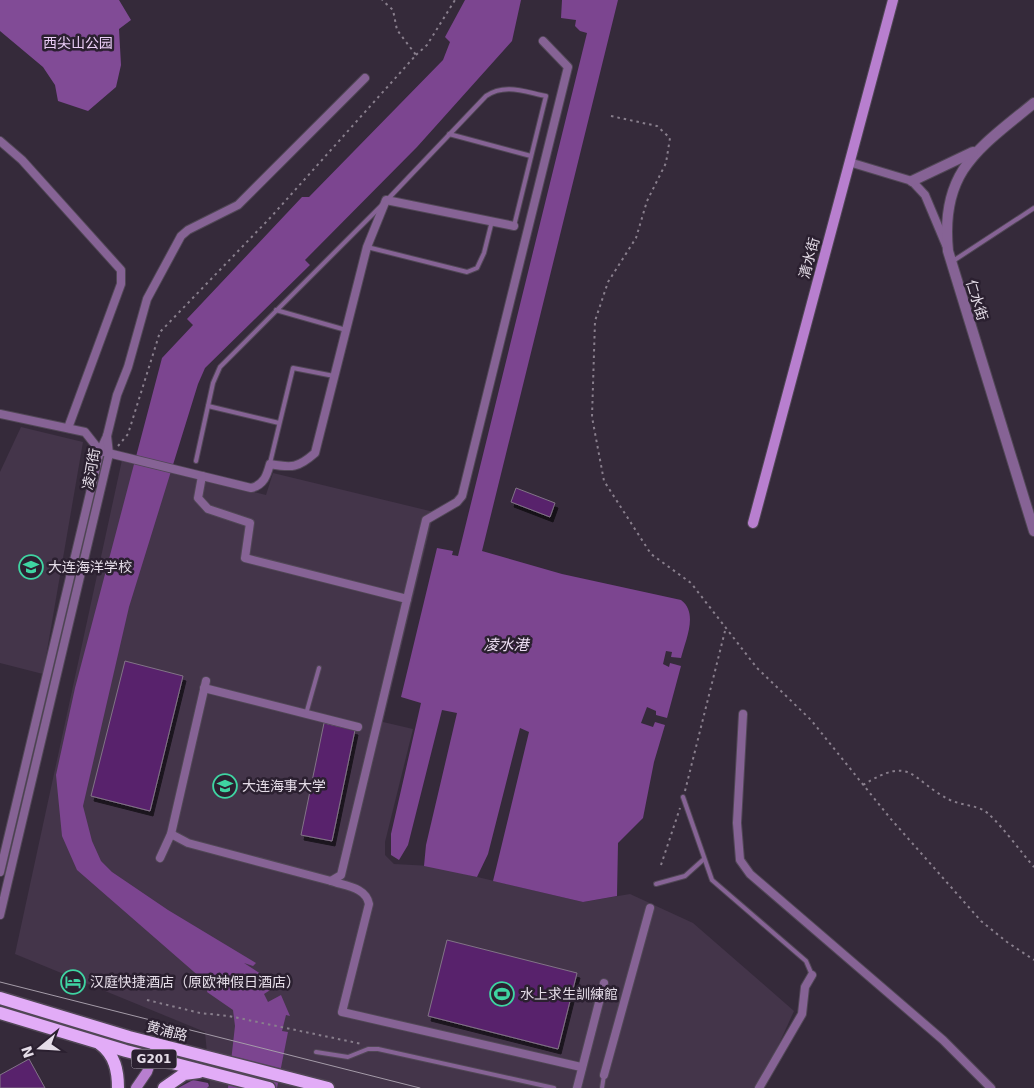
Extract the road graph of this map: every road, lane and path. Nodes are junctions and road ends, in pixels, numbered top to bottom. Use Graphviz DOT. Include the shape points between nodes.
graph roads {
  1 [pos="382,0"];
  2 [pos="455,0"];
  3 [pos="893,0"];
  4 [pos="543,41"];
  5 [pos="416,55"];
  6 [pos="365,78"];
  7 [pos="1034,103"];
  8 [pos="610,116"];
  9 [pos="449,134"];
  10 [pos="0,142"];
  11 [pos="982,146"];
  12 [pos="531,156"];
  13 [pos="849,162"];
  14 [pos="912,181"];
  15 [pos="386,200"];
  16 [pos="1034,208"];
  17 [pos="492,221"];
  18 [pos="514,226"];
  19 [pos="367,247"];
  20 [pos="948,251"];
  21 [pos="952,262"];
  22 [pos="276,310"];
  23 [pos="346,330"];
  24 [pos="334,376"];
  25 [pos="208,406"];
  26 [pos="0,414"];
  27 [pos="279,423"];
  28 [pos="68,428"];
  29 [pos="108,436"];
  30 [pos="117,448"];
  31 [pos="100,451"];
  32 [pos="109,454"];
  33 [pos="196,460"];
  34 [pos="270,464"];
  35 [pos="202,476"];
  36 [pos="753,523"];
  37 [pos="1034,532"];
  38 [pos="407,599"];
  39 [pos="726,630"];
  40 [pos="319,668"];
  41 [pos="306,714"];
  42 [pos="743,714"];
  43 [pos="358,727"];
  44 [pos="863,785"];
  45 [pos="683,797"];
  46 [pos="171,834"];
  47 [pos="160,858"];
  48 [pos="704,859"];
  49 [pos="661,865"];
  50 [pos="1034,867"];
  51 [pos="0,872"];
  52 [pos="330,881"];
  53 [pos="656,884"];
  54 [pos="650,908"];
  55 [pos="0,915"];
  56 [pos="1034,960"];
  57 [pos="812,975"];
  58 [pos="604,983"];
  59 [pos="0,998"];
  60 [pos="147,1000"];
  61 [pos="0,1013"];
  62 [pos="98,1043"];
  63 [pos="156,1044"];
  64 [pos="368,1049"];
  65 [pos="316,1052"];
  66 [pos="153,1058"];
  67 [pos="581,1067"];
  68 [pos="207,1072"];
  69 [pos="604,1076"];
  70 [pos="118,1088"];
  71 [pos="136,1088"];
  72 [pos="164,1088"];
  73 [pos="269,1088"];
  74 [pos="328,1088"];
  75 [pos="554,1088"];
  76 [pos="577,1088"];
  77 [pos="602,1088"];
  78 [pos="759,1088"];
  79 [pos="991,1088"];
  1 -- 5 [label="path" via="393,10 397,30"];
  2 -- 5 [label="path" via="427,45"];
  3 -- 13 [label="main road, 清水街"];
  4 -- 38 [label="street" via="568,66 462,496 426,520"];
  5 -- 30 [label="path" via="160,332 128,434"];
  6 -- 29 [label="street" via="249,196 228,212 197,224 181,236 147,299 117,394"];
  7 -- 11 [label="street, 仁水街"];
  8 -- 39 [label="path" via="657,126 670,138 666,164 647,201 636,238 608,282 594,322 592,417 604,481 651,554 691,582"];
  9 -- 12 [label="lane"];
  9 -- 12 [label="lane" via="495,90 502,88 546,96"];
  9 -- 15 [label="lane"];
  10 -- 28 [label="street" via="22,160 121,270 121,284"];
  11 -- 14 [label="street"];
  11 -- 20 [label="street, 仁水街" via="967,162 952,192 947,226"];
  12 -- 18 [label="lane"];
  13 -- 14 [label="street"];
  13 -- 36 [label="main road, 清水街"];
  14 -- 20 [label="street" via="925,195"];
  15 -- 17 [label="street"];
  15 -- 19 [label="street"];
  15 -- 22 [label="lane"];
  16 -- 21 [label="lane"];
  17 -- 18 [label="street"];
  17 -- 19 [label="lane" via="477,268 468,272"];
  19 -- 23 [label="street"];
  20 -- 21 [label="street, 仁水街"];
  21 -- 37 [label="street, 仁水街"];
  22 -- 23 [label="lane"];
  22 -- 25 [label="lane" via="220,366"];
  23 -- 24 [label="street"];
  24 -- 27 [label="lane" via="293,368"];
  24 -- 34 [label="street" via="315,454 302,465"];
  25 -- 27 [label="lane"];
  25 -- 33 [label="lane"];
  26 -- 28 [label="street"];
  27 -- 34 [label="lane"];
  28 -- 31 [label="street" via="85,432"];
  29 -- 31 [label="street, 凌河街"];
  29 -- 32 [label="street, 凌河街"];
  31 -- 32 [label="street"];
  31 -- 51 [label="street, 凌河街"];
  32 -- 35 [label="street"];
  32 -- 55 [label="street, 凌河街"];
  34 -- 35 [label="street" via="266,478 251,488"];
  35 -- 38 [label="street" via="198,498 208,509 250,523 245,558"];
  38 -- 52 [label="street" via="341,875"];
  39 -- 44 [label="path" via="757,668 811,720"];
  39 -- 45 [label="path"];
  40 -- 41 [label="lane"];
  41 -- 43 [label="street"];
  41 -- 46 [label="street" via="205,684"];
  42 -- 79 [label="street" via="737,823 740,860 750,874 943,1040"];
  44 -- 50 [label="path" via="883,773 898,770 914,775 950,800 985,810"];
  44 -- 56 [label="path" via="981,922"];
  45 -- 48 [label="lane"];
  45 -- 49 [label="path"];
  46 -- 47 [label="street"];
  46 -- 52 [label="street" via="188,843"];
  48 -- 53 [label="lane" via="685,876"];
  48 -- 57 [label="lane" via="712,880 806,960"];
  52 -- 67 [label="street" via="363,892 368,904 342,1012"];
  54 -- 69 [label="street"];
  57 -- 78 [label="street" via="805,987 802,1014"];
  58 -- 67 [label="street"];
  59 -- 63 [label="highway, 黄浦路 / G201"];
  60 -- 64 [label="path" via="359,1042"];
  61 -- 62 [label="highway, G201"];
  62 -- 66 [label="highway, G201"];
  62 -- 70 [label="highway" via="112,1056"];
  63 -- 66 [label="main road"];
  63 -- 74 [label="highway, 黄浦路 / G201"];
  64 -- 65 [label="lane" via="348,1058"];
  64 -- 75 [label="lane"];
  66 -- 68 [label="highway, G201"];
  66 -- 71 [label="main road"];
  67 -- 76 [label="street"];
  68 -- 72 [label="highway" via="184,1074"];
  68 -- 73 [label="highway, G201"];
  69 -- 77 [label="lane"];
}
